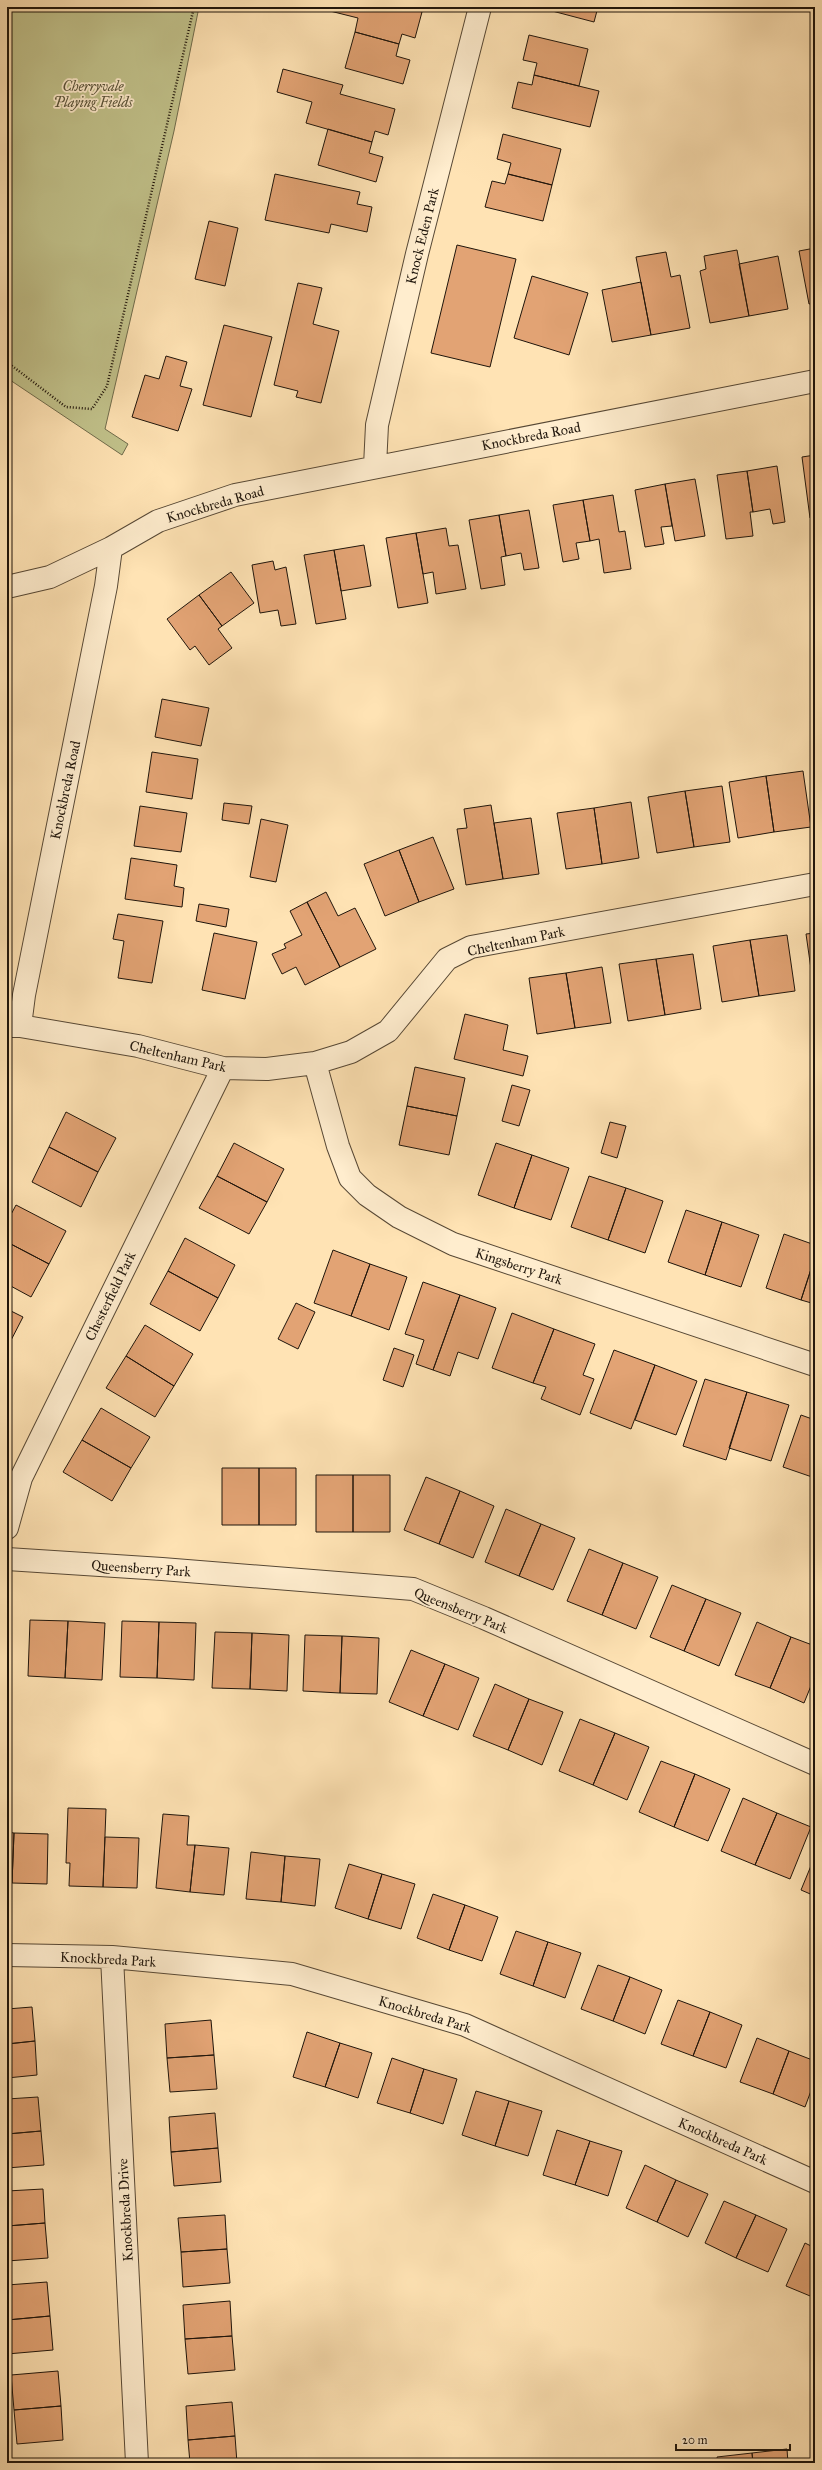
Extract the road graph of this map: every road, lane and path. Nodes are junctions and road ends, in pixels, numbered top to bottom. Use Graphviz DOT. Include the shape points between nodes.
graph roads {
  1 [pos="194,7"];
  2 [pos="480,7"];
  3 [pos="7,362"];
  4 [pos="815,381"];
  5 [pos="375,466"];
  6 [pos="111,548"];
  7 [pos="7,587"];
  8 [pos="815,884"];
  9 [pos="14,1026"];
  10 [pos="315,1063"];
  11 [pos="223,1068"];
  12 [pos="815,1365"];
  13 [pos="7,1528"];
  14 [pos="7,1559"];
  15 [pos="815,1764"];
  16 [pos="7,1955"];
  17 [pos="112,1956"];
  18 [pos="815,2182"];
  19 [pos="137,2463"];
  1 -- 3 [label="path" via="107,386 92,409 66,407"];
  2 -- 5 [label="street, Knock Eden Park" via="417,254 377,425"];
  4 -- 5 [label="street, Knockbreda Road"];
  5 -- 6 [label="street, Knockbreda Road" via="235,495 158,520"];
  6 -- 7 [label="street" via="50,577"];
  6 -- 9 [label="street, Knockbreda Road" via="106,586 34,942"];
  8 -- 10 [label="street, Cheltenham Park" via="471,947 447,959 388,1031 351,1052"];
  9 -- 11 [label="street, Cheltenham Park" via="138,1046"];
  10 -- 11 [label="street, Cheltenham Park" via="267,1069"];
  10 -- 12 [label="street, Kingsberry Park" via="338,1146 350,1178 367,1195 398,1217 453,1244"];
  11 -- 13 [label="street, Chesterfield Park" via="21,1478"];
  14 -- 15 [label="street, Queensberry Park" via="413,1589 499,1624"];
  16 -- 17 [label="street, Knockbreda Park"];
  17 -- 18 [label="street, Knockbreda Park" via="292,1974 465,2025"];
  17 -- 19 [label="street, Knockbreda Drive"];
}
